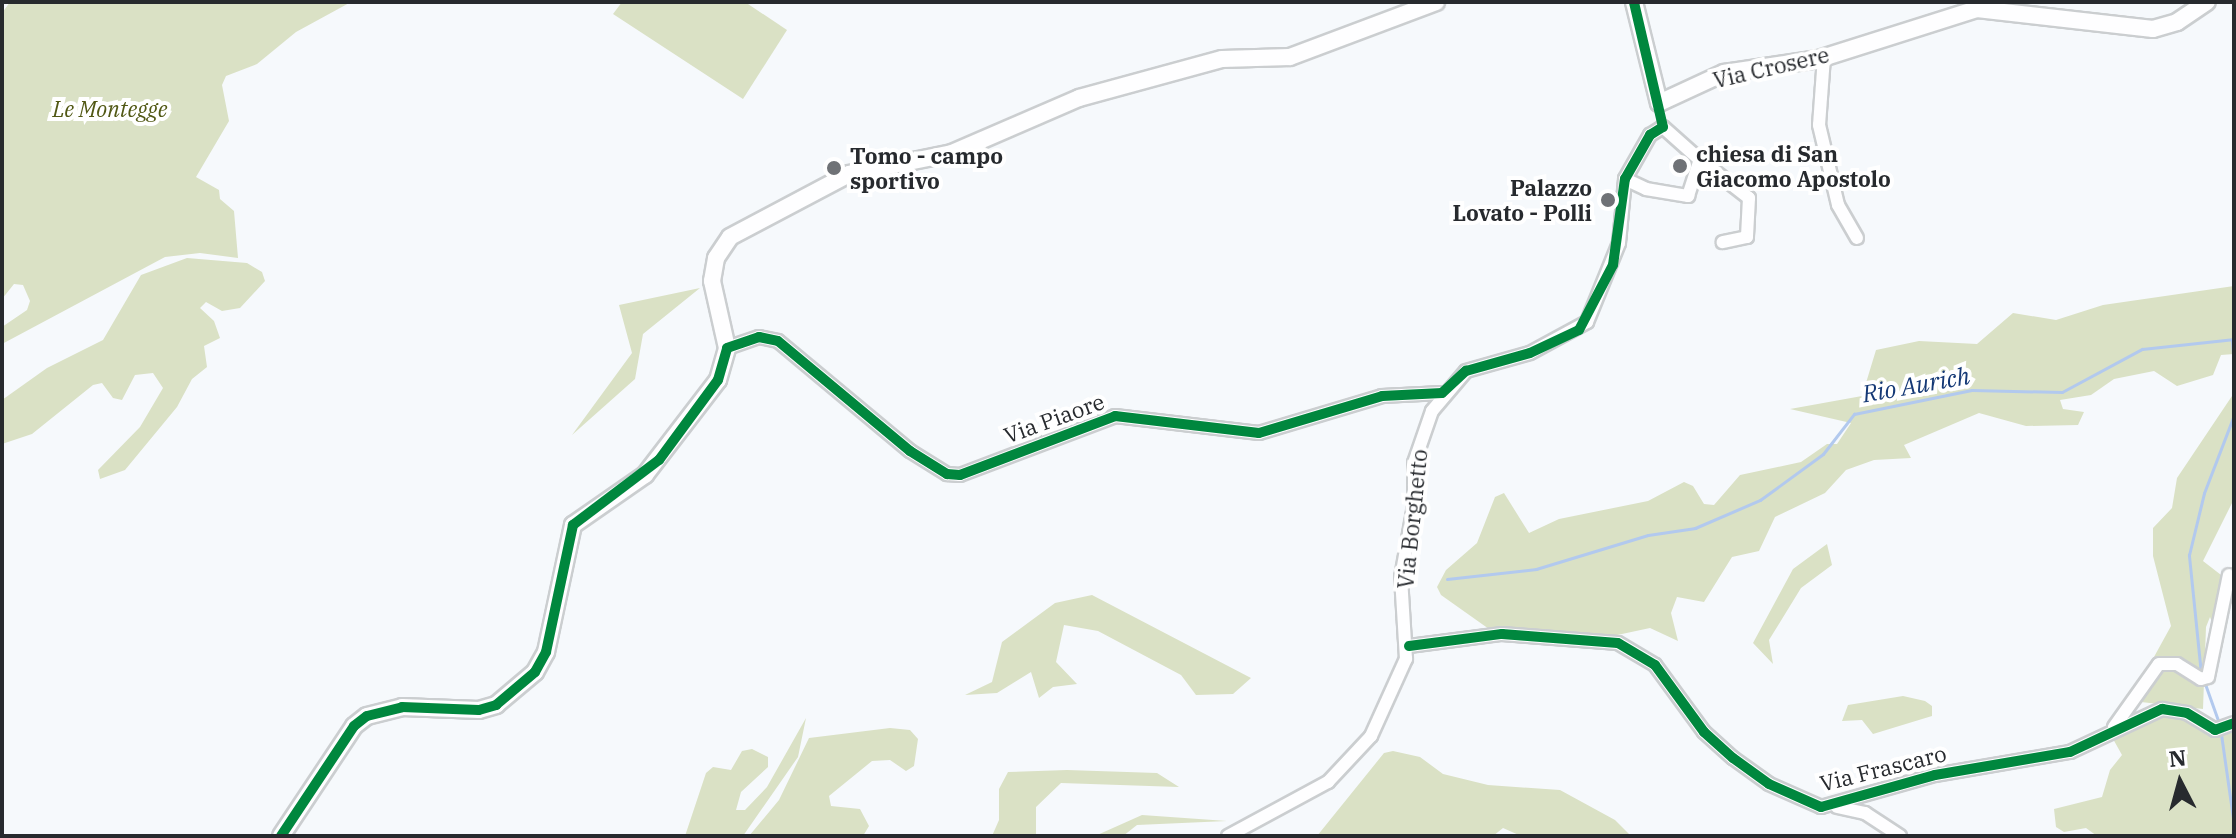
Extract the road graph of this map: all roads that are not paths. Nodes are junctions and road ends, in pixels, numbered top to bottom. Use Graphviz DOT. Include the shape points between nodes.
graph roads {
  1 [pos="1436,2"];
  2 [pos="1634,2"];
  3 [pos="2207,2"];
  4 [pos="1976,6"];
  5 [pos="1824,57"];
  6 [pos="1659,103"];
  7 [pos="1663,127"];
  8 [pos="1700,160"];
  9 [pos="1625,179"];
  10 [pos="1857,238"];
  11 [pos="1723,242"];
  12 [pos="727,348"];
  13 [pos="1442,393"];
  14 [pos="2229,575"];
  15 [pos="1409,646"];
  16 [pos="2228,727"];
  17 [pos="2112,730"];
  18 [pos="1821,807"];
  19 [pos="281,836"];
  20 [pos="1228,836"];
  21 [pos="1900,836"];
  1 -- 12 [label="street" via="1290,57 1222,59 1079,98 952,153 887,162 821,187 752,221 730,237 716,258 712,281"];
  2 -- 6 [label="street"];
  3 -- 4 [label="street" via="2177,22 2153,29"];
  4 -- 5 [label="street, Via Crosere"];
  5 -- 6 [label="street, Via Crosere" via="1724,73"];
  5 -- 10 [label="street" via="1819,125 1838,205"];
  6 -- 7 [label="street"];
  7 -- 8 [label="street"];
  7 -- 9 [label="street" via="1650,135"];
  8 -- 9 [label="street" via="1688,196 1646,189"];
  8 -- 11 [label="street" via="1749,198 1747,237"];
  9 -- 13 [label="street" via="1619,243 1587,322 1530,353 1466,371"];
  12 -- 13 [label="street, Via Piaore" via="759,337 778,341 910,451 947,474 960,475 1115,416 1259,433 1382,396"];
  12 -- 19 [label="street" via="718,380 659,460 573,525 546,652 535,672 508,698 479,710 402,707 367,716 346,737"];
  13 -- 15 [label="street, Via Borghetto" via="1414,463 1414,506 1401,577"];
  14 -- 17 [label="street" via="2208,677 2201,679 2177,664 2159,664"];
  15 -- 18 [label="street, Via Frascaro" via="1502,634 1618,643 1655,665 1704,732 1733,758 1779,789"];
  15 -- 20 [label="street" via="1371,736 1351,762 1315,791"];
  16 -- 17 [label="street, Via Frascaro" via="2173,708"];
  17 -- 18 [label="street, Via Frascaro" via="2070,752 1935,775"];
  18 -- 21 [label="street" via="1865,813"];
}
